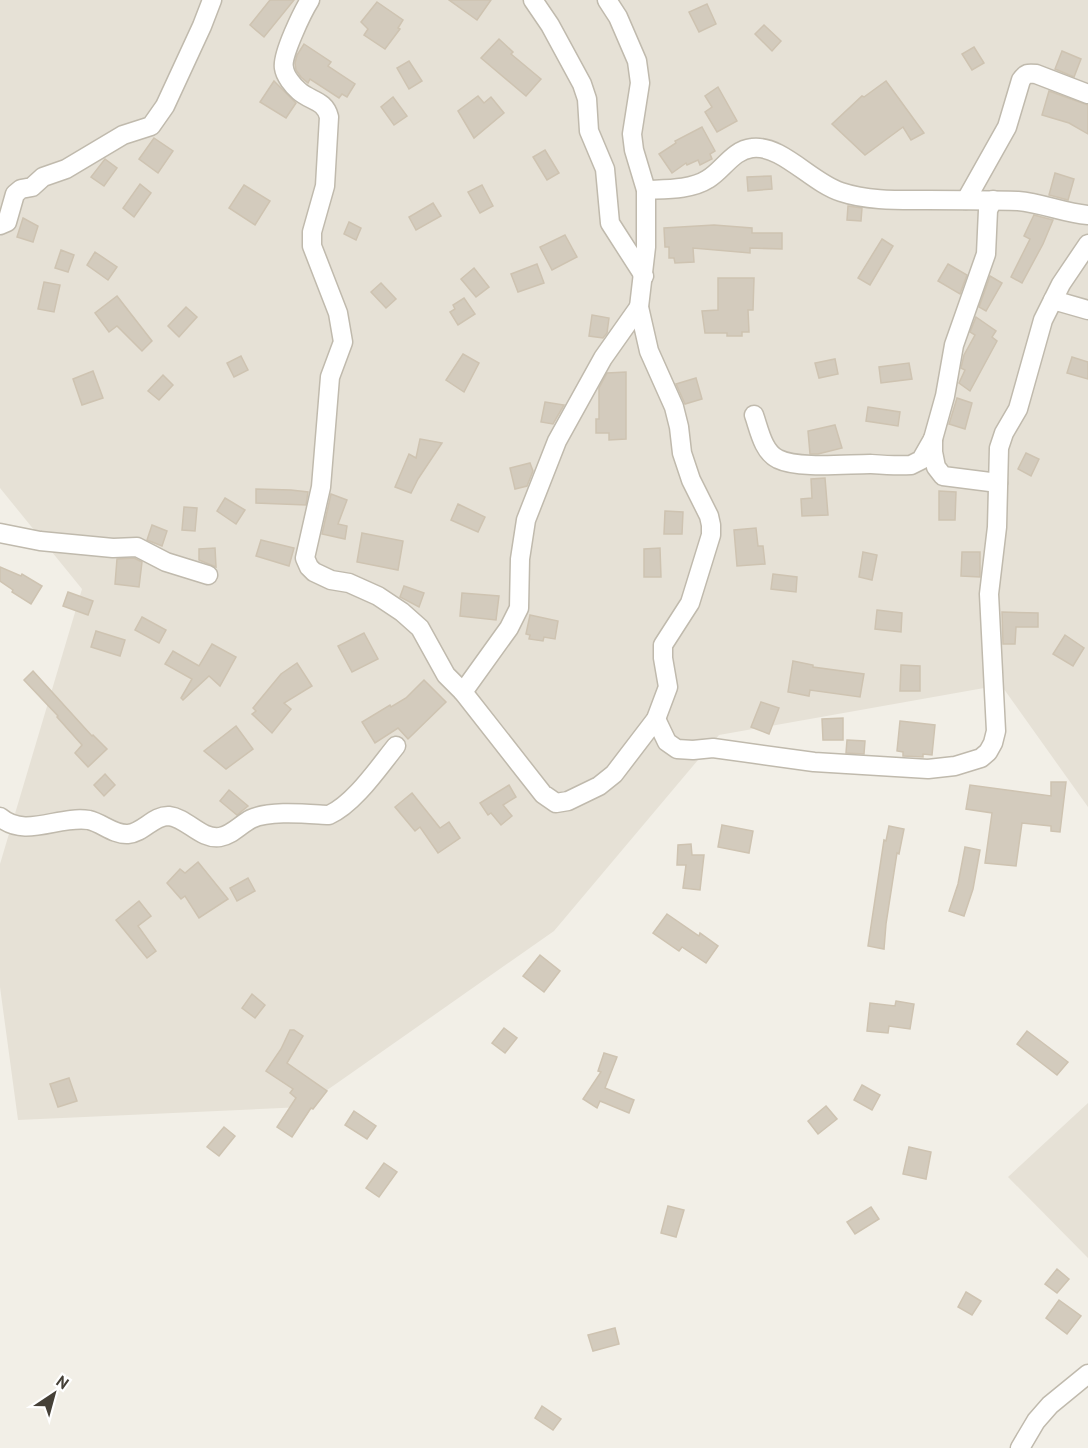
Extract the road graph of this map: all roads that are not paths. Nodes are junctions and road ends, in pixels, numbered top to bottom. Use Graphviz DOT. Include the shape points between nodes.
graph roads {
  1 [pos="212,0"];
  2 [pos="310,0"];
  3 [pos="533,0"];
  4 [pos="607,0"];
  5 [pos="1088,94"];
  6 [pos="646,190"];
  7 [pos="966,200"];
  8 [pos="993,200"];
  9 [pos="1088,215"];
  10 [pos="0,225"];
  11 [pos="1088,244"];
  12 [pos="644,276"];
  13 [pos="1053,300"];
  14 [pos="639,307"];
  15 [pos="1088,310"];
  16 [pos="754,415"];
  17 [pos="933,439"];
  18 [pos="998,483"];
  19 [pos="0,533"];
  20 [pos="208,575"];
  21 [pos="463,692"];
  22 [pos="656,719"];
  23 [pos="396,746"];
  24 [pos="0,817"];
  25 [pos="1088,1374"];
  26 [pos="1020,1448"];
  1 -- 10 [label="street" via="165,106 151,126 123,135 66,169 21,189 15,194 7,222"];
  2 -- 21 [label="street" via="296,24 284,69 299,92 327,110 325,186 312,246 338,313 343,342 330,377 321,487 305,558 314,572 378,596 402,612 420,628 446,675"];
  3 -- 12 [label="street" via="582,84 593,144 605,169 610,223"];
  4 -- 6 [label="street" via="637,61 640,83 632,134"];
  5 -- 7 [label="street" via="1036,74 1025,75 999,143"];
  6 -- 7 [label="street" via="696,185 750,148 768,149 840,192 885,200"];
  6 -- 12 [label="street"];
  7 -- 8 [label="street"];
  8 -- 9 [label="street" via="1039,203"];
  8 -- 17 [label="street" via="988,210 986,254 954,345"];
  11 -- 13 [label="street"];
  12 -- 14 [label="street"];
  13 -- 15 [label="street"];
  13 -- 18 [label="street" via="1043,320 1018,409 999,448"];
  14 -- 21 [label="street" via="603,358 557,441 526,520 519,608"];
  14 -- 22 [label="street" via="649,351 674,407 682,453 711,525 690,603 663,645 668,687"];
  16 -- 17 [label="street" via="771,454 789,462 912,465 921,460"];
  17 -- 18 [label="street" via="936,467 943,476"];
  18 -- 22 [label="street" via="989,594 996,731 988,752 981,758 928,768 814,762 713,748 677,749 668,742"];
  19 -- 20 [label="street" via="40,541 137,547 166,562"];
  21 -- 22 [label="street" via="543,794 556,802 587,793 614,774"];
  23 -- 24 [label="street" via="336,812 270,814 253,818 218,837 169,816 130,834 89,820 24,827 13,826"];
  25 -- 26 [label="street" via="1050,1405"];
}
